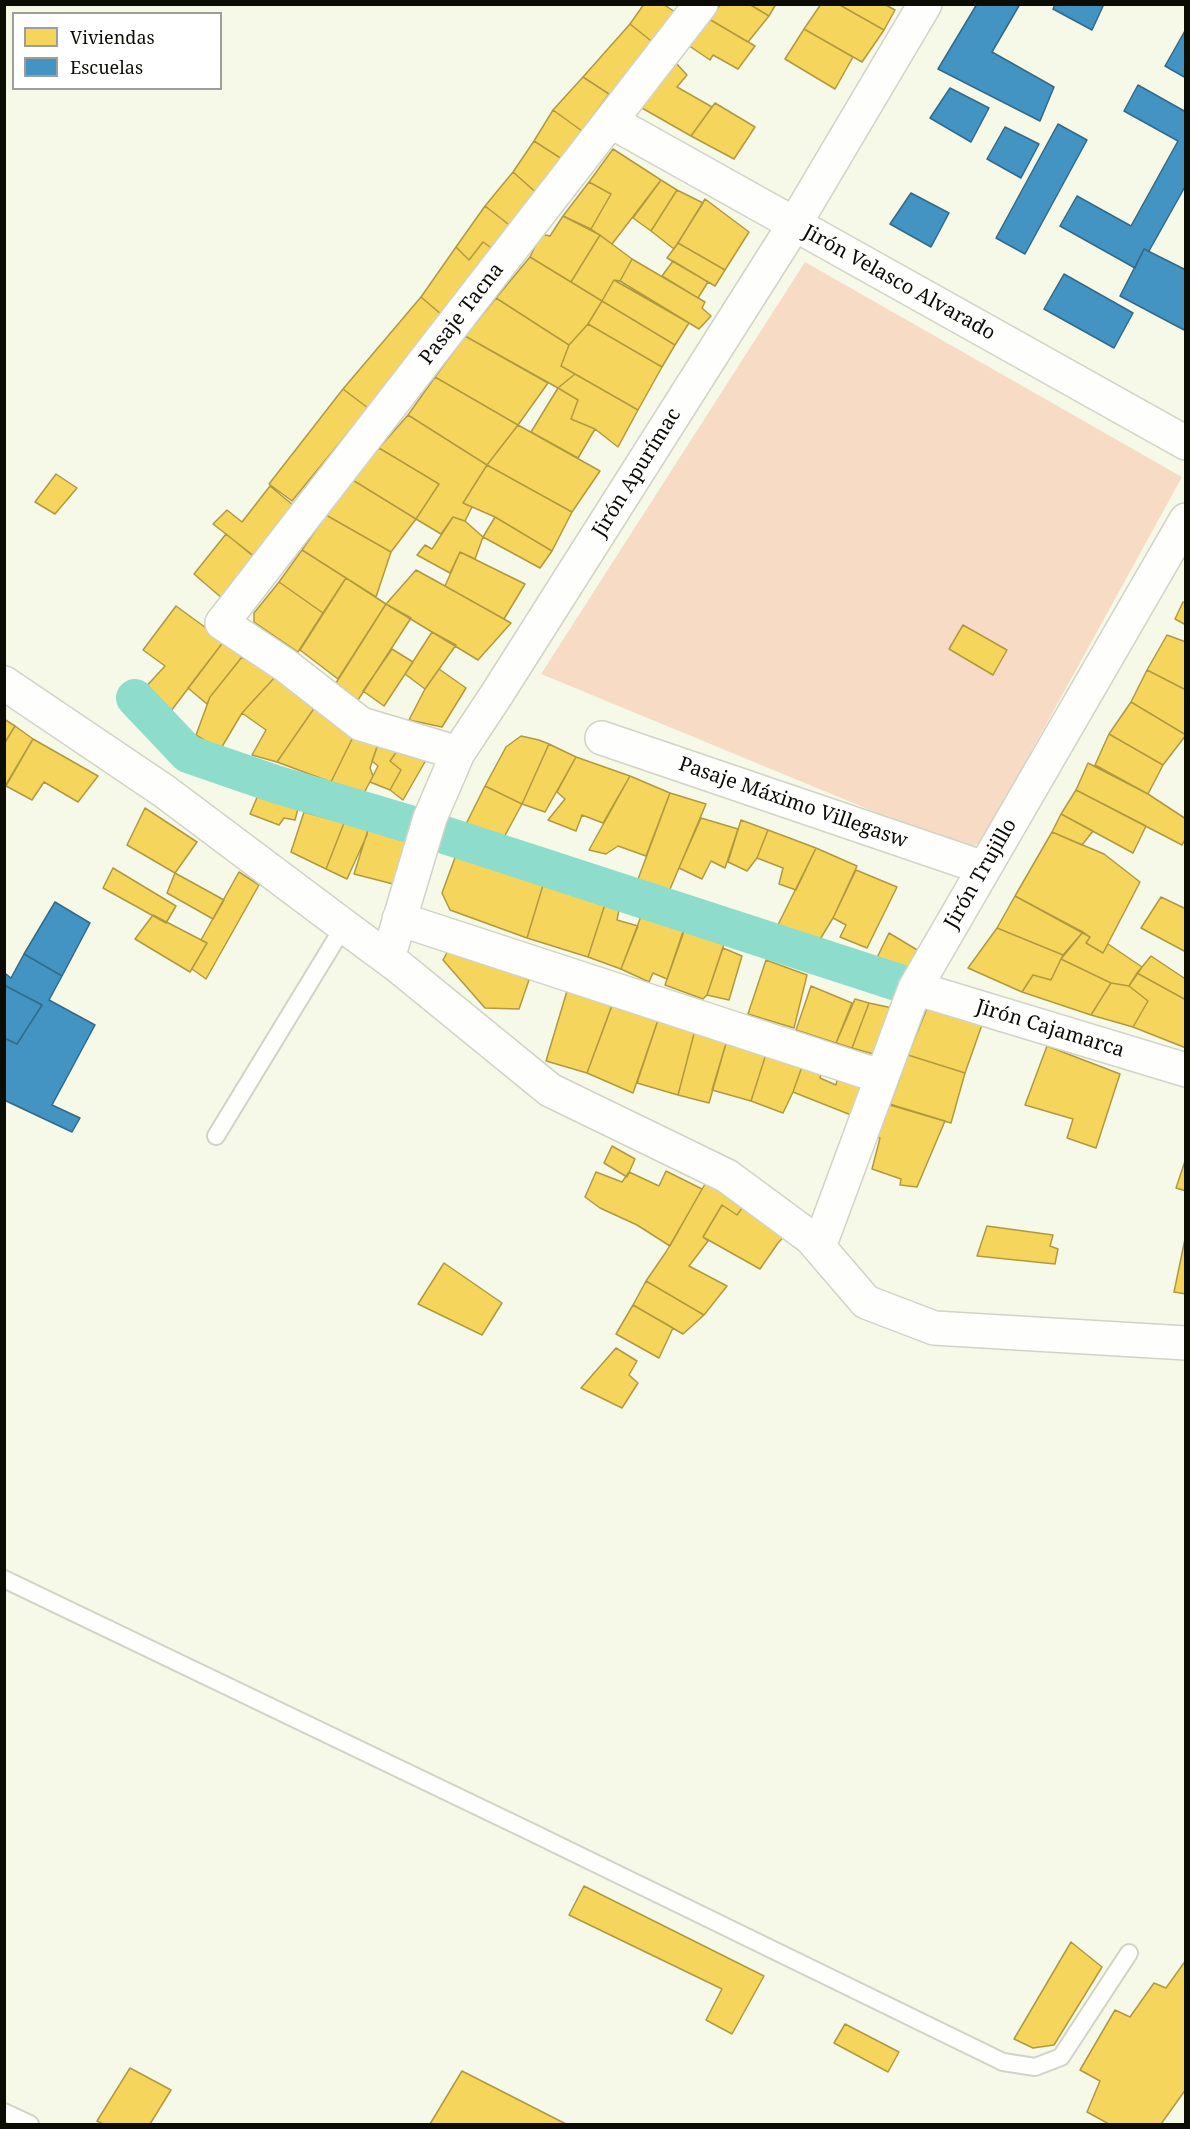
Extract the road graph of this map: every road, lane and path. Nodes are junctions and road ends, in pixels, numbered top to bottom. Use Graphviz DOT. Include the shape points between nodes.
graph roads {
  1 [pos="701,4"];
  2 [pos="925,4"];
  3 [pos="612,122"];
  4 [pos="794,225"];
  5 [pos="1185,443"];
  6 [pos="1185,520"];
  7 [pos="4,683"];
  8 [pos="602,738"];
  9 [pos="458,753"];
  10 [pos="984,868"];
  11 [pos="399,919"];
  12 [pos="344,926"];
  13 [pos="388,958"];
  14 [pos="915,988"];
  15 [pos="1185,1070"];
  16 [pos="882,1077"];
  17 [pos="216,1136"];
  18 [pos="819,1247"];
  19 [pos="1185,1343"];
  20 [pos="4,1579"];
  21 [pos="1129,1953"];
  22 [pos="4,2112"];
  23 [pos="30,2124"];
  1 -- 3 [label="street, Pasaje Tacna"];
  2 -- 4 [label="street, Jirón Apurímac"];
  3 -- 4 [label="street, Jirón Velasco Alvarado"];
  3 -- 9 [label="street, Pasaje Tacna" via="222,623 285,665 361,724"];
  4 -- 5 [label="street, Jirón Velasco Alvarado"];
  4 -- 9 [label="street, Jirón Apurímac"];
  6 -- 10 [label="street, Jirón Trujillo"];
  7 -- 12 [label="street" via="164,791"];
  8 -- 10 [label="street, Pasaje Máximo Villegasw"];
  9 -- 11 [label="street, Jirón Apurímac" via="430,818"];
  10 -- 14 [label="street, Jirón Trujillo"];
  11 -- 13 [label="street, Jirón Apurímac"];
  11 -- 16 [label="street"];
  12 -- 13 [label="street"];
  12 -- 17 [label="lane"];
  13 -- 18 [label="street" via="550,1090 727,1176"];
  14 -- 15 [label="street, Jirón Cajamarca"];
  14 -- 16 [label="street, Jirón Trujillo"];
  16 -- 18 [label="street, Jirón Trujillo"];
  18 -- 19 [label="street" via="866,1302 934,1328"];
  20 -- 21 [label="lane" via="1004,2062 1035,2067 1061,2057"];
  22 -- 23 [label="lane"];
}
